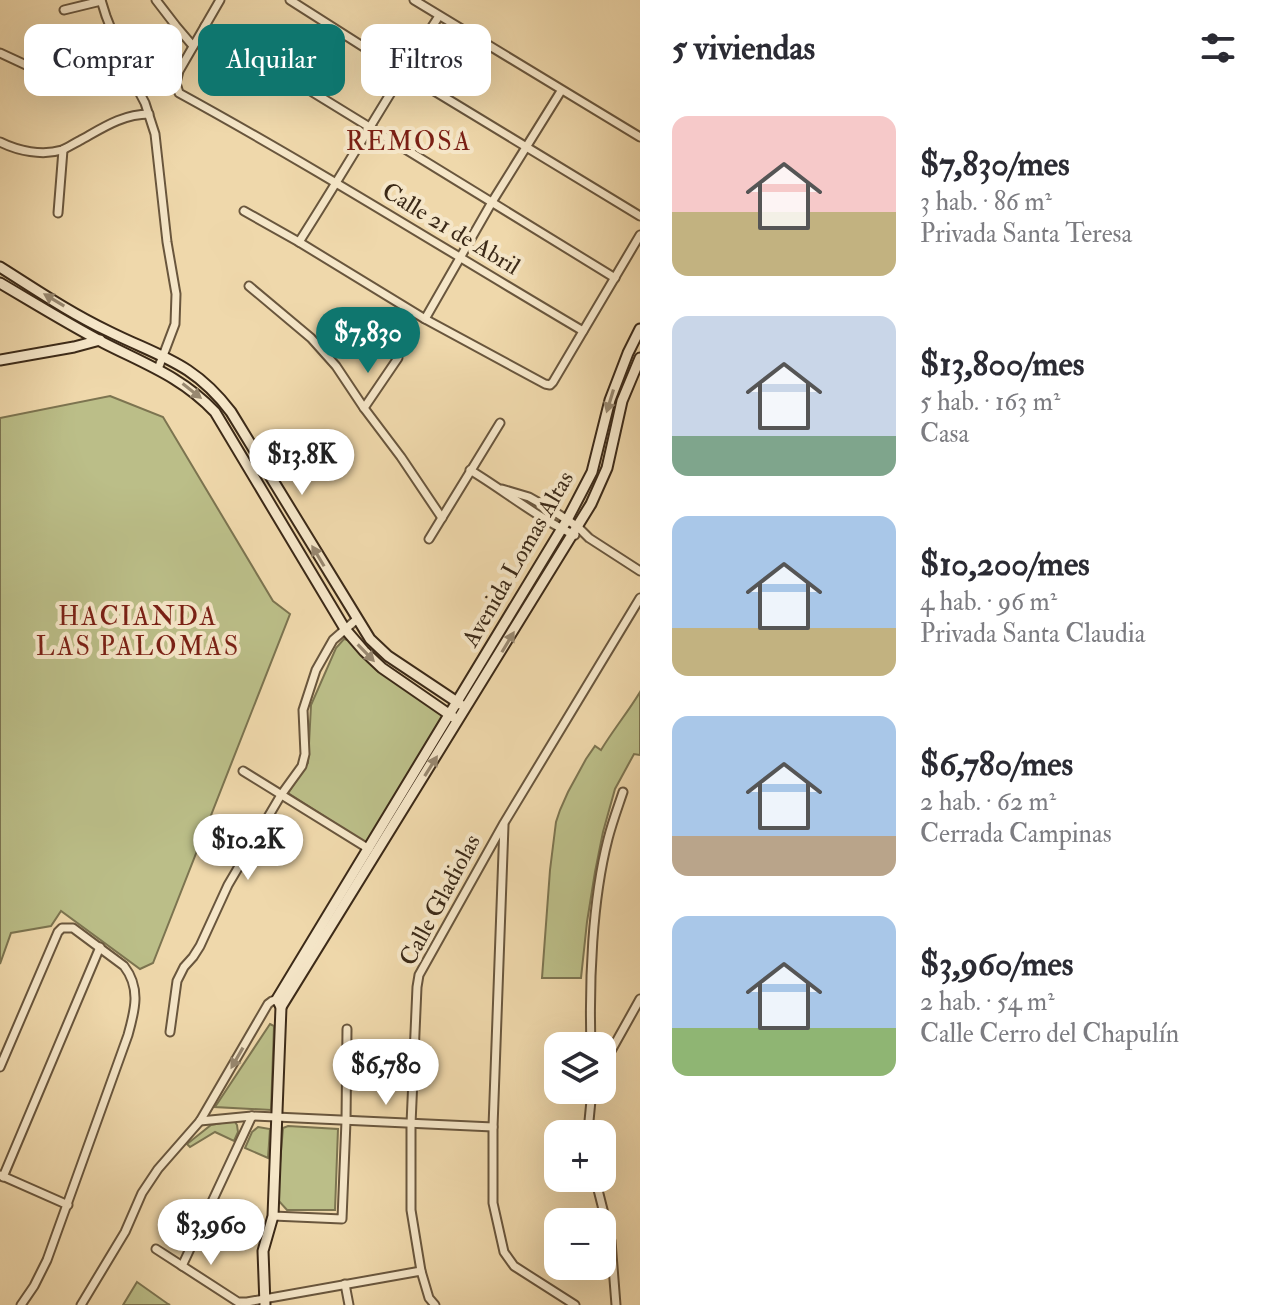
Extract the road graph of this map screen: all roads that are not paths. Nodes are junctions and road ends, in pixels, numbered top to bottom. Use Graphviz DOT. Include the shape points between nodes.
graph roads {
  1 [pos="101,0"];
  2 [pos="156,0"];
  3 [pos="220,0"];
  4 [pos="290,0"];
  5 [pos="414,0"];
  6 [pos="64,10"];
  7 [pos="439,16"];
  8 [pos="109,24"];
  9 [pos="206,24"];
  10 [pos="434,24"];
  11 [pos="198,38"];
  12 [pos="361,45"];
  13 [pos="193,46"];
  14 [pos="0,53"];
  15 [pos="24,64"];
  16 [pos="561,91"];
  17 [pos="140,96"];
  18 [pos="320,96"];
  19 [pos="388,96"];
  20 [pos="442,96"];
  21 [pos="149,114"];
  22 [pos="370,126"];
  23 [pos="640,137"];
  24 [pos="0,142"];
  25 [pos="525,147"];
  26 [pos="63,150"];
  27 [pos="336,184"];
  28 [pos="492,202"];
  29 [pos="244,211"];
  30 [pos="58,213"];
  31 [pos="640,216"];
  32 [pos="640,235"];
  33 [pos="299,242"];
  34 [pos="460,258"];
  35 [pos="0,267"];
  36 [pos="615,278"];
  37 [pos="0,283"];
  38 [pos="249,286"];
  39 [pos="425,319"];
  40 [pos="640,329"];
  41 [pos="108,331"];
  42 [pos="583,331"];
  43 [pos="99,340"];
  44 [pos="164,356"];
  45 [pos="398,358"];
  46 [pos="640,358"];
  47 [pos="0,360"];
  48 [pos="158,369"];
  49 [pos="364,408"];
  50 [pos="500,423"];
  51 [pos="470,470"];
  52 [pos="502,489"];
  53 [pos="531,498"];
  54 [pos="526,507"];
  55 [pos="442,518"];
  56 [pos="564,524"];
  57 [pos="575,531"];
  58 [pos="429,539"];
  59 [pos="640,571"];
  60 [pos="640,598"];
  61 [pos="357,619"];
  62 [pos="345,629"];
  63 [pos="457,702"];
  64 [pos="467,708"];
  65 [pos="449,714"];
  66 [pos="460,720"];
  67 [pos="243,771"];
  68 [pos="623,792"];
  69 [pos="281,795"];
  70 [pos="504,823"];
  71 [pos="369,849"];
  72 [pos="100,947"];
  73 [pos="640,999"];
  74 [pos="282,1002"];
  75 [pos="347,1029"];
  76 [pos="170,1032"];
  77 [pos="591,1032"];
  78 [pos="616,1042"];
  79 [pos="0,1067"];
  80 [pos="252,1116"];
  81 [pos="278,1117"];
  82 [pos="200,1121"];
  83 [pos="346,1121"];
  84 [pos="411,1124"];
  85 [pos="493,1127"];
  86 [pos="2,1176"];
  87 [pos="599,1192"];
  88 [pos="68,1205"];
  89 [pos="273,1216"];
  90 [pos="156,1249"];
  91 [pos="182,1266"];
  92 [pos="421,1271"];
  93 [pos="345,1284"];
  94 [pos="265,1302"];
  95 [pos="21,1305"];
  96 [pos="81,1305"];
  97 [pos="349,1305"];
  98 [pos="435,1305"];
  99 [pos="575,1305"];
  100 [pos="616,1305"];
  1 -- 6 [label="street"];
  1 -- 8 [label="street"];
  2 -- 13 [label="street"];
  3 -- 9 [label="street"];
  4 -- 12 [label="street"];
  5 -- 7 [label="street"];
  7 -- 10 [label="street"];
  7 -- 16 [label="street"];
  11 -- 13 [label="street"];
  13 -- 27 [label="street, Calle 21 de Abril" via="179,71 179,93"];
  14 -- 15 [label="street"];
  16 -- 23 [label="street"];
  16 -- 25 [label="street"];
  17 -- 21 [label="street"];
  18 -- 22 [label="street"];
  19 -- 22 [label="street"];
  20 -- 25 [label="street"];
  21 -- 26 [label="street" via="120,119"];
  21 -- 44 [label="street" via="176,294 175,324"];
  22 -- 27 [label="street"];
  22 -- 28 [label="street"];
  24 -- 26 [label="street" via="27,151"];
  25 -- 28 [label="street"];
  25 -- 31 [label="street"];
  26 -- 30 [label="street"];
  27 -- 33 [label="street"];
  27 -- 34 [label="street, Calle 21 de Abril"];
  28 -- 34 [label="street"];
  28 -- 36 [label="street"];
  29 -- 33 [label="street"];
  32 -- 36 [label="street"];
  33 -- 39 [label="street"];
  34 -- 39 [label="street"];
  34 -- 42 [label="street, Calle 21 de Abril"];
  41 -- 35 [label="main road, one-way"];
  36 -- 42 [label="street"];
  37 -- 43 [label="main road"];
  38 -- 49 [label="street" via="320,347"];
  39 -- 42 [label="street" via="550,385"];
  40 -- 56 [label="main road, Avenida Lomas Altas, one-way" via="610,400 592,472"];
  41 -- 43 [label="main road"];
  41 -- 44 [label="main road"];
  43 -- 47 [label="main road"];
  43 -- 48 [label="main road"];
  44 -- 48 [label="street"];
  61 -- 44 [label="main road, one-way" via="231,412 209,385"];
  45 -- 49 [label="street"];
  46 -- 57 [label="main road, Avenida Lomas Altas" via="622,401 603,480"];
  48 -- 62 [label="main road, one-way" via="215,412"];
  49 -- 55 [label="street"];
  50 -- 51 [label="street"];
  51 -- 52 [label="street"];
  51 -- 55 [label="street"];
  52 -- 53 [label="street"];
  52 -- 54 [label="street"];
  53 -- 54 [label="street"];
  53 -- 56 [label="street"];
  54 -- 56 [label="street"];
  55 -- 58 [label="street"];
  56 -- 57 [label="street"];
  56 -- 63 [label="main road, Avenida Lomas Altas"];
  57 -- 59 [label="street"];
  64 -- 57 [label="main road, Avenida Lomas Altas, one-way"];
  60 -- 70 [label="street, Calle Gladiolas"];
  61 -- 62 [label="street"];
  61 -- 63 [label="main road" via="388,656"];
  62 -- 65 [label="main road, one-way" via="382,668"];
  62 -- 69 [label="street" via="316,670 303,710 302,766"];
  63 -- 64 [label="main road"];
  63 -- 65 [label="main road, Avenida Lomas Altas"];
  64 -- 66 [label="main road, Avenida Lomas Altas"];
  65 -- 66 [label="main road"];
  65 -- 71 [label="main road, Avenida Lomas Altas"];
  74 -- 66 [label="main road, Avenida Lomas Altas, one-way"];
  67 -- 69 [label="street"];
  68 -- 77 [label="street" via="607,842 593,938"];
  69 -- 71 [label="street"];
  69 -- 76 [label="street" via="177,981"];
  70 -- 84 [label="street, Calle Gladiolas" via="419,975"];
  70 -- 85 [label="street"];
  71 -- 74 [label="main road, Avenida Lomas Altas"];
  72 -- 79 [label="street" via="73,928 58,932"];
  72 -- 86 [label="street"];
  72 -- 88 [label="street" via="130,974 135,1009"];
  73 -- 78 [label="street"];
  74 -- 81 [label="main road"];
  74 -- 82 [label="street, one-way" via="268,1004"];
  75 -- 83 [label="street"];
  80 -- 81 [label="street"];
  80 -- 82 [label="street"];
  80 -- 91 [label="street"];
  81 -- 83 [label="street"];
  81 -- 89 [label="main road"];
  82 -- 96 [label="street" via="142,1193"];
  83 -- 84 [label="street"];
  83 -- 89 [label="street" via="342,1219"];
  84 -- 85 [label="street"];
  84 -- 92 [label="street, Calle Gladiolas" via="411,1210"];
  85 -- 99 [label="street" via="493,1203 504,1252 514,1266"];
  86 -- 88 [label="street"];
  87 -- 100 [label="street" via="611,1241"];
  88 -- 95 [label="street" via="47,1260"];
  89 -- 94 [label="main road" via="263,1251"];
  90 -- 91 [label="street"];
  91 -- 94 [label="street" via="238,1302"];
  92 -- 93 [label="street"];
  92 -- 98 [label="street, Calle Gladiolas"];
  93 -- 94 [label="street"];
  93 -- 97 [label="street"];
}
